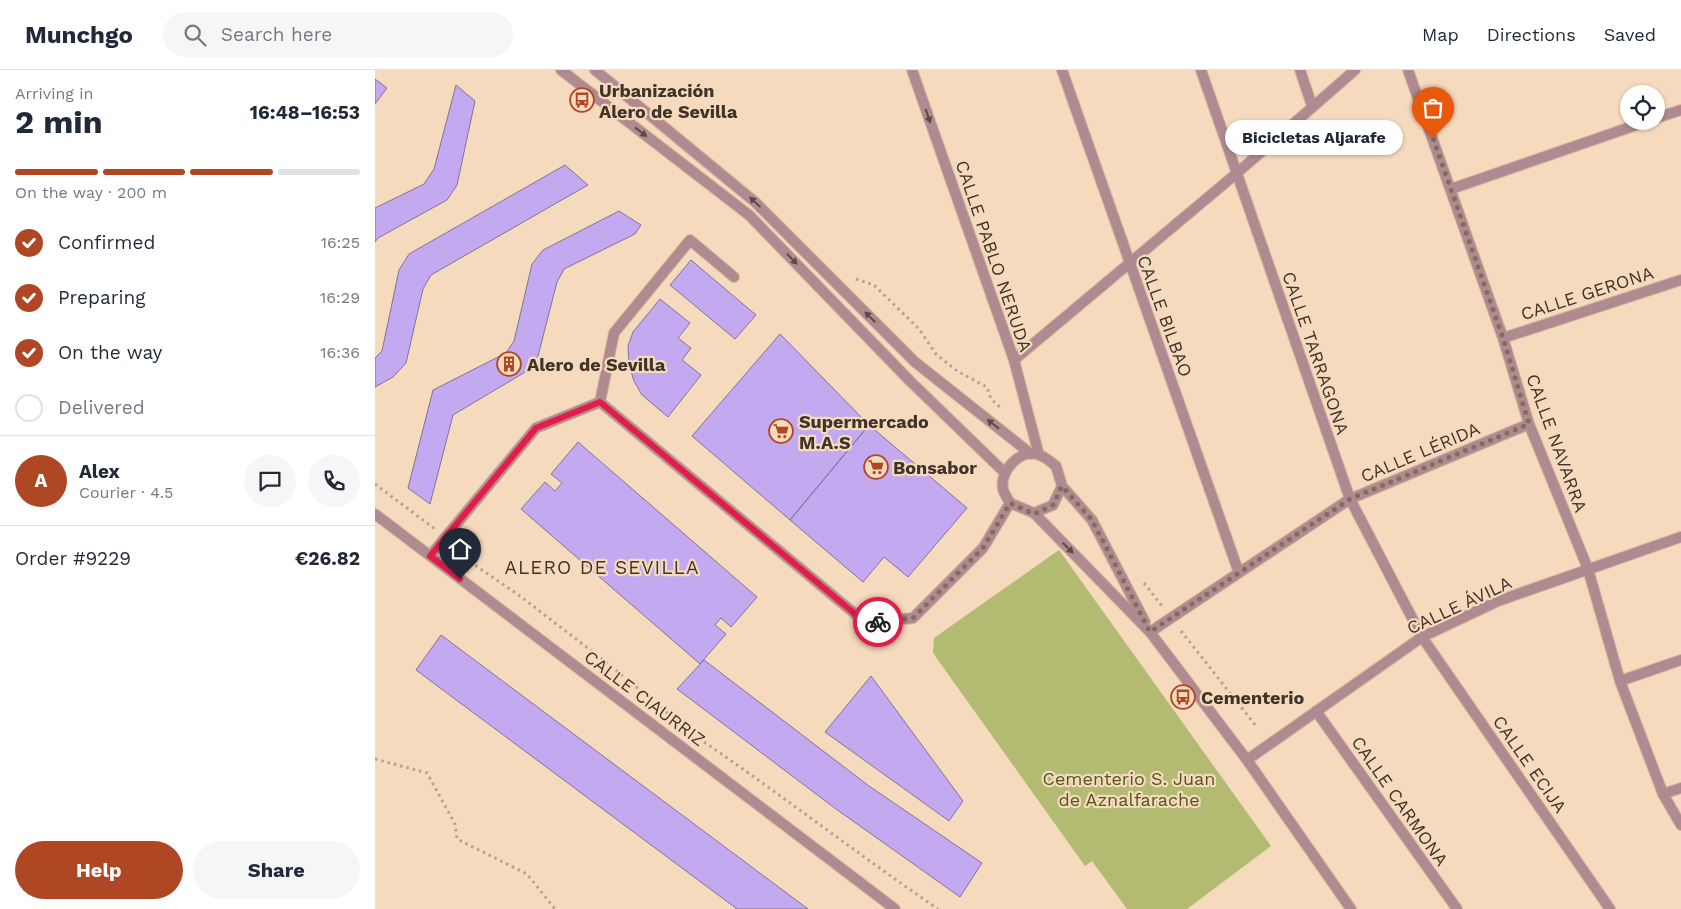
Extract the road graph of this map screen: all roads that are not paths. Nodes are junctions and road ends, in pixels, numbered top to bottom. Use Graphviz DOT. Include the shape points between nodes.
graph roads {
  1 [pos="561,70"];
  2 [pos="595,70"];
  3 [pos="912,70"];
  4 [pos="1062,70"];
  5 [pos="1201,70"];
  6 [pos="1300,70"];
  7 [pos="1355,70"];
  8 [pos="1408,70"];
  9 [pos="1312,106"];
  10 [pos="1681,110"];
  11 [pos="1665,115"];
  12 [pos="1622,130"];
  13 [pos="1237,173"];
  14 [pos="1451,189"];
  15 [pos="1129,263"];
  16 [pos="734,277"];
  17 [pos="1681,280"];
  18 [pos="1503,338"];
  19 [pos="1014,360"];
  20 [pos="600,402"];
  21 [pos="1529,424"];
  22 [pos="1035,454"];
  23 [pos="1005,472"];
  24 [pos="1062,486"];
  25 [pos="1350,499"];
  26 [pos="1010,503"];
  27 [pos="375,514"];
  28 [pos="1034,514"];
  29 [pos="1681,537"];
  30 [pos="430,556"];
  31 [pos="1589,569"];
  32 [pos="1239,572"];
  33 [pos="1150,632"];
  34 [pos="1422,636"];
  35 [pos="1681,660"];
  36 [pos="1620,681"];
  37 [pos="1316,711"];
  38 [pos="1247,760"];
  39 [pos="1681,788"];
  40 [pos="1663,794"];
  41 [pos="1681,825"];
  42 [pos="895,909"];
  43 [pos="1351,909"];
  44 [pos="1457,909"];
  45 [pos="1610,909"];
  1 -- 23 [label="street, one-way" via="749,215 910,381"];
  22 -- 2 [label="street, one-way" via="915,362 755,202"];
  3 -- 19 [label="street, CALLE PABLO NERUDA, one-way"];
  4 -- 15 [label="street, CALLE BILBAO"];
  5 -- 13 [label="street, CALLE TARRAGONA"];
  6 -- 9 [label="street"];
  7 -- 9 [label="street"];
  8 -- 14 [label="street, CALLE NAVARRA"];
  9 -- 13 [label="street"];
  10 -- 11 [label="street"];
  12 -- 14 [label="street"];
  13 -- 15 [label="street"];
  13 -- 25 [label="street, CALLE TARRAGONA"];
  14 -- 18 [label="street, CALLE NAVARRA"];
  15 -- 19 [label="street"];
  15 -- 32 [label="street, CALLE BILBAO"];
  16 -- 20 [label="street" via="690,240 614,333"];
  17 -- 18 [label="street, CALLE GERONA"];
  18 -- 21 [label="street, CALLE NAVARRA"];
  19 -- 22 [label="street, CALLE PABLO NERUDA"];
  20 -- 26 [label="street" via="866,623 913,618 983,548"];
  20 -- 30 [label="street" via="536,428"];
  21 -- 25 [label="street, CALLE LÉRIDA"];
  21 -- 31 [label="street, CALLE NAVARRA"];
  22 -- 23 [label="street" via="1015,459"];
  22 -- 24 [label="street" via="1056,466"];
  23 -- 26 [label="street" via="1003,489"];
  24 -- 28 [label="street" via="1053,505"];
  24 -- 33 [label="street" via="1092,520"];
  25 -- 32 [label="street, CALLE LÉRIDA"];
  25 -- 34 [label="street, CALLE TARRAGONA"];
  26 -- 28 [label="street"];
  27 -- 30 [label="street, CALLE CIAURRIZ"];
  28 -- 33 [label="street, one-way"];
  29 -- 31 [label="street, CALLE ÁVILA"];
  30 -- 42 [label="street, CALLE CIAURRIZ"];
  31 -- 34 [label="street, CALLE ÁVILA" via="1498,601"];
  31 -- 36 [label="street, CALLE NAVARRA"];
  32 -- 33 [label="street, CALLE LÉRIDA"];
  33 -- 38 [label="street"];
  34 -- 37 [label="street, CALLE ÁVILA"];
  34 -- 45 [label="street, CALLE ECIJA"];
  35 -- 36 [label="street"];
  36 -- 40 [label="street, CALLE NAVARRA"];
  37 -- 38 [label="street, CALLE ÁVILA"];
  37 -- 44 [label="street, CALLE CARMONA"];
  38 -- 43 [label="street"];
  39 -- 40 [label="street"];
  40 -- 41 [label="street, CALLE NAVARRA"];
}
